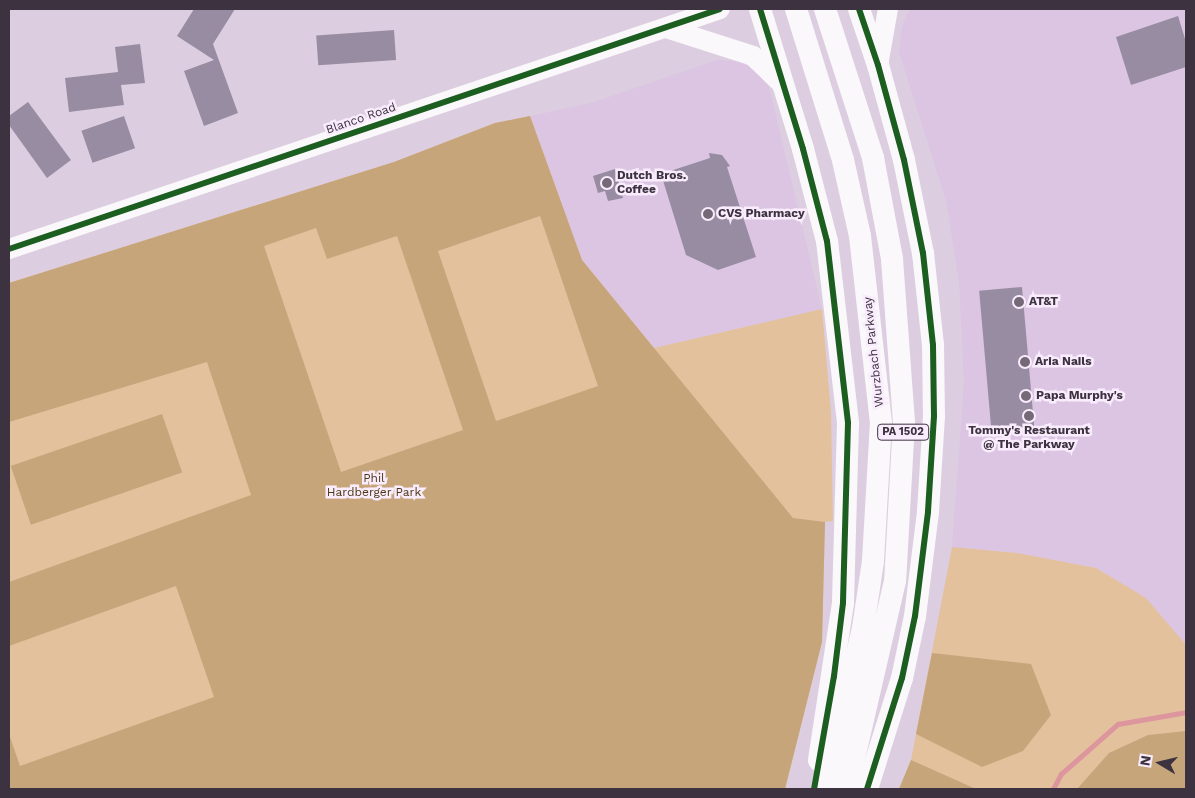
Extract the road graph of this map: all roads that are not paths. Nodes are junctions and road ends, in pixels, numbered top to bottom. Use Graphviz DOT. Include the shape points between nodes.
graph roads {
  1 [pos="720,9"];
  2 [pos="760,9"];
  3 [pos="796,9"];
  4 [pos="825,9"];
  5 [pos="859,9"];
  6 [pos="888,9"];
  7 [pos="666,28"];
  8 [pos="875,56"];
  9 [pos="784,86"];
  10 [pos="9,249"];
  11 [pos="814,789"];
  12 [pos="826,789"];
  13 [pos="847,789"];
  14 [pos="868,789"];
  1 -- 7 [label="main road, Blanco Road"];
  2 -- 9 [label="highway"];
  3 -- 12 [label="highway, Wurzbach Parkway / PA 1502" via="821,86 860,236 881,422 873,561 863,628"];
  4 -- 13 [label="highway, Wurzbach Parkway / PA 1502" via="872,158 892,259 904,422 895,581"];
  5 -- 8 [label="highway"];
  6 -- 8 [label="main road"];
  7 -- 9 [label="main road" via="753,56"];
  7 -- 10 [label="main road, Blanco Road"];
  8 -- 9 [label="highway" via="844,32 828,30 815,34 798,45"];
  8 -- 14 [label="highway" via="904,160 923,253 933,345 934,416 928,512 915,616 902,678"];
  9 -- 11 [label="highway" via="827,241 848,423 843,603"];
}
